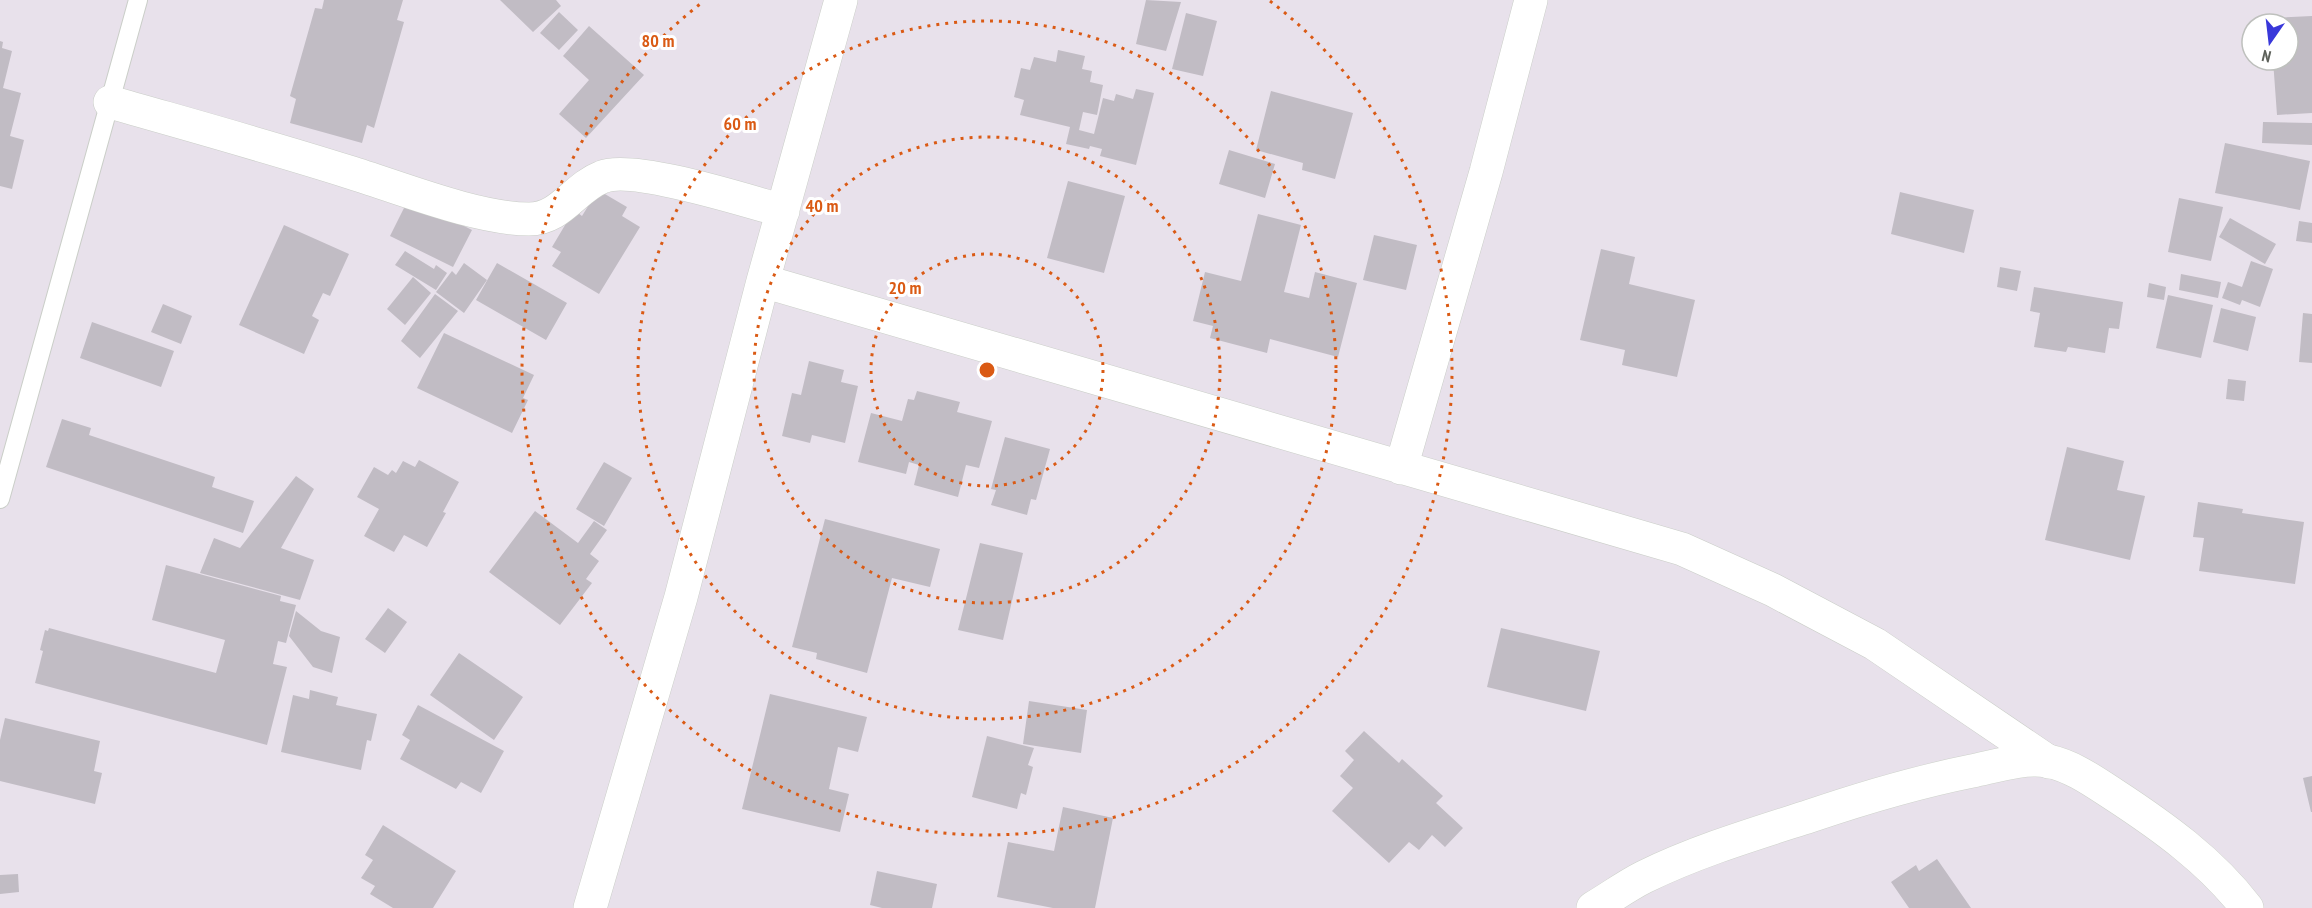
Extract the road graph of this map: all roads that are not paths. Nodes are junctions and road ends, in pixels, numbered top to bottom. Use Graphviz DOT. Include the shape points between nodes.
graph roads {
  1 [pos="138,0"];
  2 [pos="841,0"];
  3 [pos="1531,0"];
  4 [pos="110,102"];
  5 [pos="783,211"];
  6 [pos="763,281"];
  7 [pos="1401,468"];
  8 [pos="0,499"];
  9 [pos="2049,762"];
  10 [pos="590,908"];
  11 [pos="1593,908"];
  12 [pos="2247,908"];
  1 -- 4 [label="lane"];
  2 -- 5 [label="street"];
  3 -- 7 [label="street"];
  4 -- 5 [label="street" via="498,216 550,216 603,176 627,173"];
  4 -- 8 [label="lane"];
  5 -- 6 [label="street"];
  6 -- 7 [label="street"];
  6 -- 10 [label="street" via="681,597"];
  7 -- 9 [label="street" via="1682,549 1773,590 1875,644"];
  9 -- 11 [label="street" via="2028,760 1953,775 1769,828 1642,878"];
  9 -- 12 [label="street" via="2074,770 2147,816 2201,858"];
}
